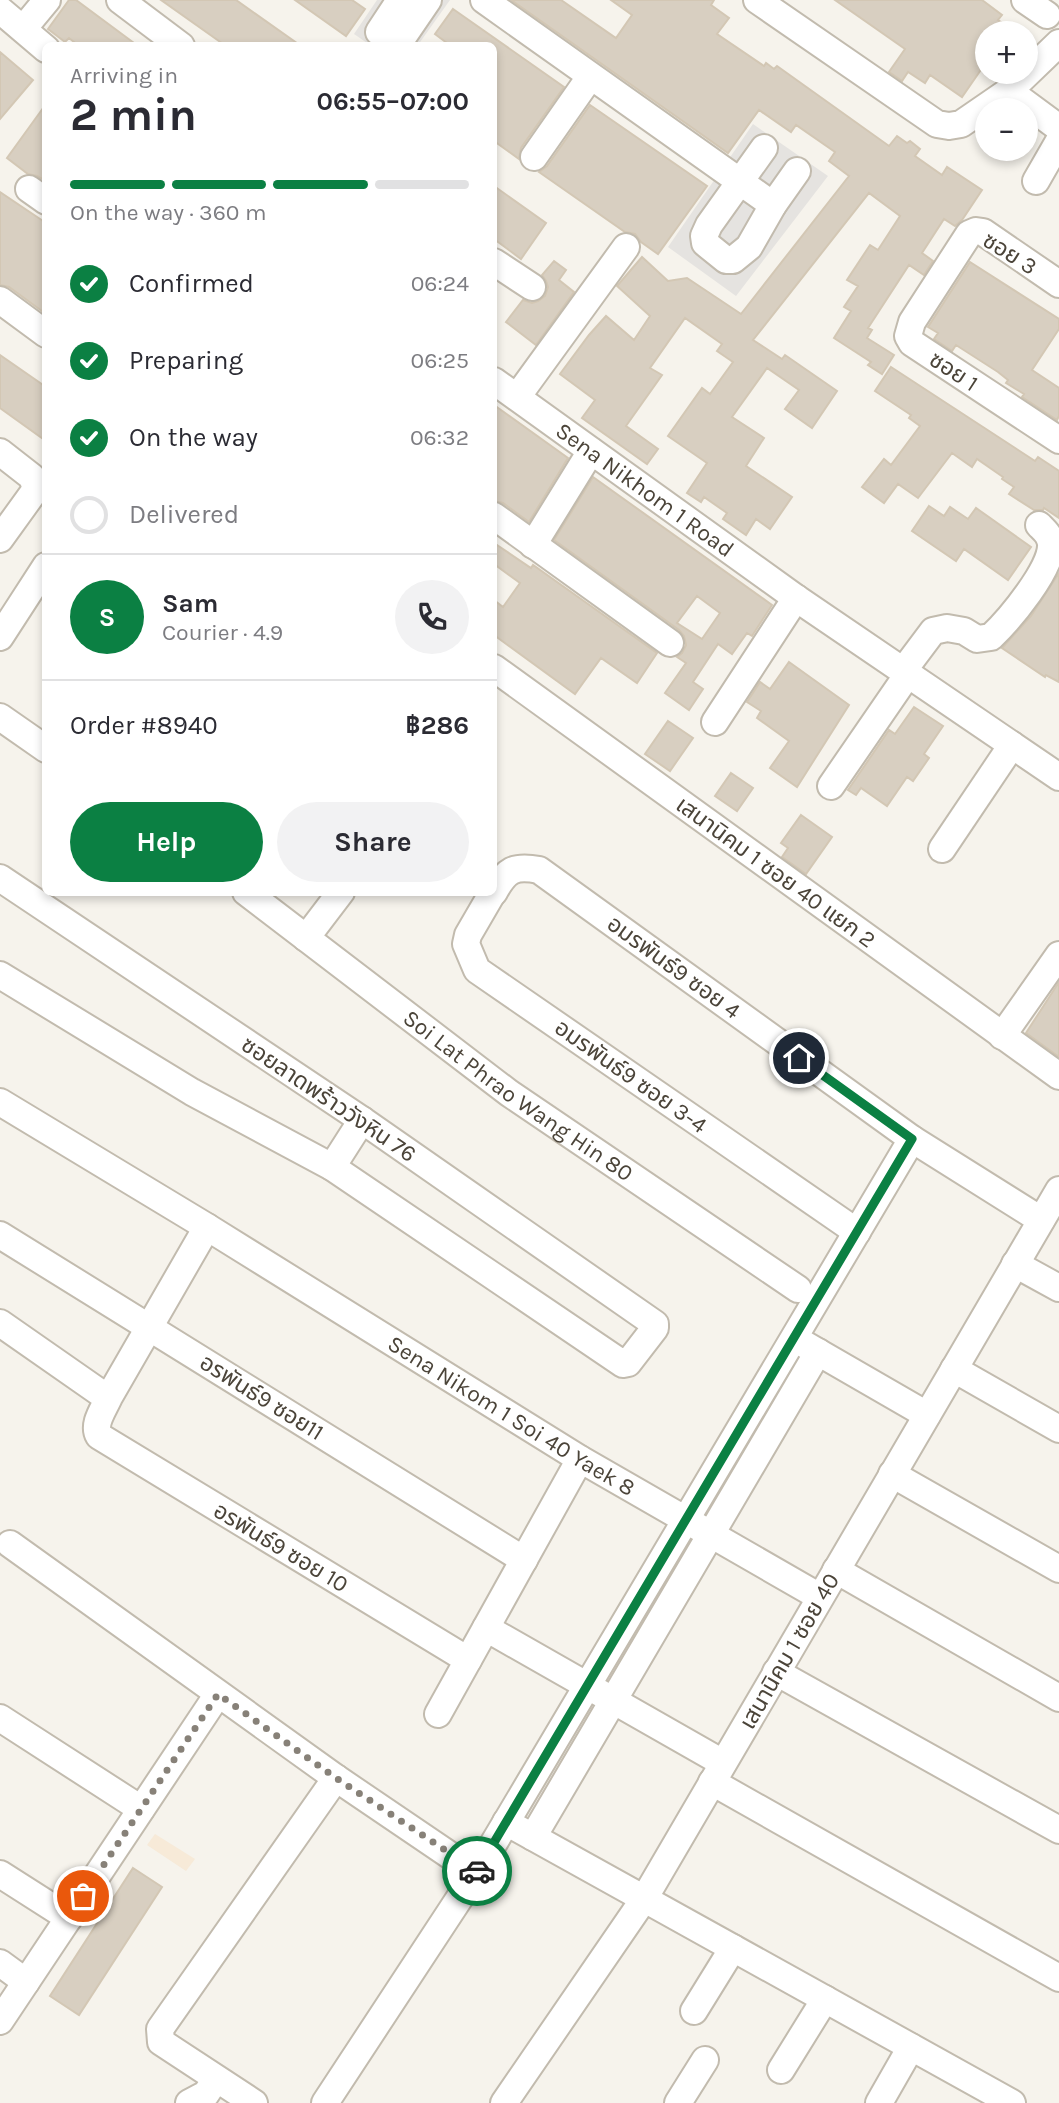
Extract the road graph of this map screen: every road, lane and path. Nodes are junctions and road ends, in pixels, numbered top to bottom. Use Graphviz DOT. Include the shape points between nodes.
graph roads {
  1 [pos="47,0"];
  2 [pos="120,0"];
  3 [pos="400,0"];
  4 [pos="428,0"];
  5 [pos="484,0"];
  6 [pos="758,0"];
  7 [pos="1025,0"];
  8 [pos="0,10"];
  9 [pos="1047,15"];
  10 [pos="23,29"];
  11 [pos="388,38"];
  12 [pos="166,41"];
  13 [pos="1059,43"];
  14 [pos="42,46"];
  15 [pos="590,76"];
  16 [pos="1009,91"];
  17 [pos="1059,128"];
  18 [pos="1059,141"];
  19 [pos="764,148"];
  20 [pos="534,157"];
  21 [pos="797,171"];
  22 [pos="732,176"];
  23 [pos="1036,181"];
  24 [pos="774,205"];
  25 [pos="626,247"];
  26 [pos="497,264"];
  27 [pos="940,278"];
  28 [pos="1059,284"];
  29 [pos="532,287"];
  30 [pos="0,300"];
  31 [pos="42,331"];
  32 [pos="497,383"];
  33 [pos="517,397"];
  34 [pos="1059,440"];
  35 [pos="590,450"];
  36 [pos="2,457"];
  37 [pos="497,518"];
  38 [pos="1039,525"];
  39 [pos="0,539"];
  40 [pos="533,545"];
  41 [pos="42,572"];
  42 [pos="796,598"];
  43 [pos="0,637"];
  44 [pos="670,643"];
  45 [pos="497,670"];
  46 [pos="905,672"];
  47 [pos="0,717"];
  48 [pos="715,722"];
  49 [pos="1012,745"];
  50 [pos="42,746"];
  51 [pos="1058,775"];
  52 [pos="831,786"];
  53 [pos="942,849"];
  54 [pos="0,878"];
  55 [pos="551,878"];
  56 [pos="497,886"];
  57 [pos="251,896"];
  58 [pos="338,896"];
  59 [pos="491,896"];
  60 [pos="306,938"];
  61 [pos="1059,955"];
  62 [pos="0,975"];
  63 [pos="1002,1036"];
  64 [pos="1059,1076"];
  65 [pos="0,1102"];
  66 [pos="362,1120"];
  67 [pos="912,1139"];
  68 [pos="332,1167"];
  69 [pos="1059,1190"];
  70 [pos="1041,1220"];
  71 [pos="207,1227"];
  72 [pos="857,1232"];
  73 [pos="0,1234"];
  74 [pos="1015,1264"];
  75 [pos="798,1289"];
  76 [pos="1059,1289"];
  77 [pos="0,1323"];
  78 [pos="150,1328"];
  79 [pos="794,1338"];
  80 [pos="818,1352"];
  81 [pos="954,1369"];
  82 [pos="99,1392"];
  83 [pos="927,1415"];
  84 [pos="1059,1429"];
  85 [pos="580,1460"];
  86 [pos="892,1474"];
  87 [pos="686,1519"];
  88 [pos="711,1534"];
  89 [pos="9,1544"];
  90 [pos="524,1560"];
  91 [pos="1059,1569"];
  92 [pos="836,1570"];
  93 [pos="820,1597"];
  94 [pos="486,1628"];
  95 [pos="468,1660"];
  96 [pos="776,1672"];
  97 [pos="587,1686"];
  98 [pos="218,1694"];
  99 [pos="1059,1698"];
  100 [pos="614,1701"];
  101 [pos="438,1714"];
  102 [pos="0,1718"];
  103 [pos="717,1773"];
  104 [pos="336,1778"];
  105 [pos="141,1809"];
  106 [pos="506,1822"];
  107 [pos="1059,1830"];
  108 [pos="533,1837"];
  109 [pos="476,1873"];
  110 [pos="0,1874"];
  111 [pos="644,1899"];
  112 [pos="69,1918"];
  113 [pos="733,1948"];
  114 [pos="0,1964"];
  115 [pos="1059,1978"];
  116 [pos="26,1982"];
  117 [pos="825,1999"];
  118 [pos="694,2011"];
  119 [pos="0,2021"];
  120 [pos="911,2047"];
  121 [pos="705,2060"];
  122 [pos="781,2070"];
  123 [pos="216,2079"];
  124 [pos="1008,2102"];
  125 [pos="189,2103"];
  126 [pos="254,2103"];
  127 [pos="325,2103"];
  128 [pos="504,2103"];
  129 [pos="678,2103"];
  130 [pos="879,2103"];
  1 -- 10 [label="street"];
  2 -- 12 [label="street"];
  3 -- 11 [label="street"];
  4 -- 11 [label="street"];
  5 -- 15 [label="street"];
  6 -- 16 [label="street" via="937,124 961,124"];
  7 -- 9 [label="street"];
  8 -- 10 [label="street"];
  10 -- 14 [label="street"];
  13 -- 16 [label="street"];
  15 -- 20 [label="street"];
  15 -- 22 [label="street"];
  16 -- 17 [label="street"];
  18 -- 23 [label="street"];
  19 -- 22 [label="street"];
  21 -- 24 [label="street"];
  22 -- 24 [label="street"];
  22 -- 24 [label="street" via="704,236 705,243 726,260 749,247"];
  25 -- 33 [label="street"];
  26 -- 29 [label="street"];
  27 -- 28 [label="street, ซอย 3" via="969,234 976,231"];
  27 -- 34 [label="street, ซอย 1" via="912,322 908,336 912,343"];
  30 -- 31 [label="street"];
  32 -- 33 [label="street, Sena Nikhom 1 Road"];
  33 -- 35 [label="street, Sena Nikhom 1 Road"];
  35 -- 40 [label="street"];
  35 -- 42 [label="street, Sena Nikhom 1 Road"];
  36 -- 39 [label="street" via="32,477 36,489"];
  37 -- 40 [label="street"];
  38 -- 46 [label="street" via="1048,533 1051,546 1045,568 1005,624 992,638 977,639 947,628 933,631"];
  40 -- 44 [label="street"];
  41 -- 43 [label="street"];
  42 -- 46 [label="street, Sena Nikhom 1 Road"];
  42 -- 48 [label="street"];
  45 -- 63 [label="street, เสนานิคม 1 ซอย 40 แยก 2"];
  46 -- 49 [label="street, Sena Nikhom 1 Road"];
  46 -- 52 [label="street"];
  47 -- 50 [label="street"];
  49 -- 51 [label="street, Sena Nikhom 1 Road"];
  49 -- 53 [label="street"];
  54 -- 66 [label="street, ซอยลาดพร้าววังหิน 76"];
  55 -- 56 [label="street, อมรพันธ์9 ซอย 3-4" via="525,867 511,870"];
  55 -- 67 [label="street, อมรพันธ์9 ซอย 4"];
  57 -- 60 [label="street, Soi Lat Phrao Wang Hin 80"];
  58 -- 60 [label="street"];
  59 -- 72 [label="street, อมรพันธ์9 ซอย 3-4" via="466,944 477,970"];
  60 -- 75 [label="street, Soi Lat Phrao Wang Hin 80" via="509,1093"];
  61 -- 63 [label="street"];
  62 -- 68 [label="street" via="192,1092"];
  63 -- 64 [label="street, เสนานิคม 1 ซอย 40 แยก 2"];
  65 -- 71 [label="street, Sena Nikom 1 Soi 40 Yaek 8"];
  66 -- 68 [label="street"];
  66 -- 68 [label="street, ซอยลาดพร้าววังหิน 76" via="656,1325 626,1364"];
  67 -- 70 [label="street, อมรพันธ์9 ซอย 4"];
  67 -- 72 [label="street"];
  69 -- 70 [label="street, เสนานิคม 1 ซอย 40"];
  70 -- 74 [label="street, เสนานิคม 1 ซอย 40"];
  71 -- 78 [label="street"];
  71 -- 85 [label="street, Sena Nikom 1 Soi 40 Yaek 8"];
  72 -- 79 [label="street"];
  73 -- 78 [label="street, อรพันธ์9 ซอย11"];
  74 -- 76 [label="street"];
  74 -- 81 [label="street, เสนานิคม 1 ซอย 40"];
  77 -- 82 [label="street"];
  78 -- 90 [label="street, อรพันธ์9 ซอย11"];
  78 -- 95 [label="street, อรพันธ์9 ซอย 10" via="109,1397 97,1424 99,1436"];
  79 -- 80 [label="street"];
  79 -- 87 [label="street"];
  80 -- 83 [label="street"];
  80 -- 88 [label="street"];
  81 -- 83 [label="street, เสนานิคม 1 ซอย 40"];
  81 -- 84 [label="street"];
  83 -- 86 [label="street, เสนานิคม 1 ซอย 40"];
  85 -- 87 [label="street, Sena Nikom 1 Soi 40 Yaek 8"];
  85 -- 90 [label="street"];
  86 -- 91 [label="street"];
  86 -- 92 [label="street, เสนานิคม 1 ซอย 40"];
  87 -- 88 [label="street, Sena Nikom 1 Soi 40 Yaek 8"];
  87 -- 97 [label="street"];
  88 -- 93 [label="street, Sena Nikom 1 Soi 40 Yaek 8"];
  88 -- 100 [label="street"];
  89 -- 98 [label="street"];
  90 -- 94 [label="street"];
  92 -- 93 [label="street, เสนานิคม 1 ซอย 40"];
  92 -- 99 [label="street"];
  93 -- 96 [label="street, เสนานิคม 1 ซอย 40"];
  94 -- 95 [label="street"];
  94 -- 97 [label="street"];
  95 -- 101 [label="street"];
  96 -- 103 [label="street, เสนานิคม 1 ซอย 40"];
  96 -- 107 [label="street"];
  97 -- 100 [label="street"];
  97 -- 106 [label="street"];
  98 -- 104 [label="street"];
  98 -- 105 [label="street"];
  100 -- 103 [label="street"];
  100 -- 108 [label="street"];
  102 -- 105 [label="street"];
  103 -- 111 [label="street, เสนานิคม 1 ซอย 40"];
  103 -- 115 [label="street"];
  104 -- 109 [label="street"];
  104 -- 123 [label="street" via="160,2029 161,2042"];
  105 -- 112 [label="street"];
  106 -- 108 [label="street"];
  106 -- 109 [label="street"];
  108 -- 111 [label="street"];
  109 -- 127 [label="street"];
  110 -- 112 [label="street"];
  111 -- 113 [label="street"];
  111 -- 128 [label="street, เสนานิคม 1 ซอย 40"];
  112 -- 116 [label="street"];
  113 -- 117 [label="street"];
  113 -- 118 [label="street"];
  114 -- 116 [label="street"];
  116 -- 119 [label="street"];
  117 -- 120 [label="street"];
  117 -- 122 [label="street"];
  120 -- 124 [label="street"];
  120 -- 130 [label="street"];
  121 -- 129 [label="street"];
  123 -- 125 [label="street" via="206,2094"];
  123 -- 126 [label="street"];
}
